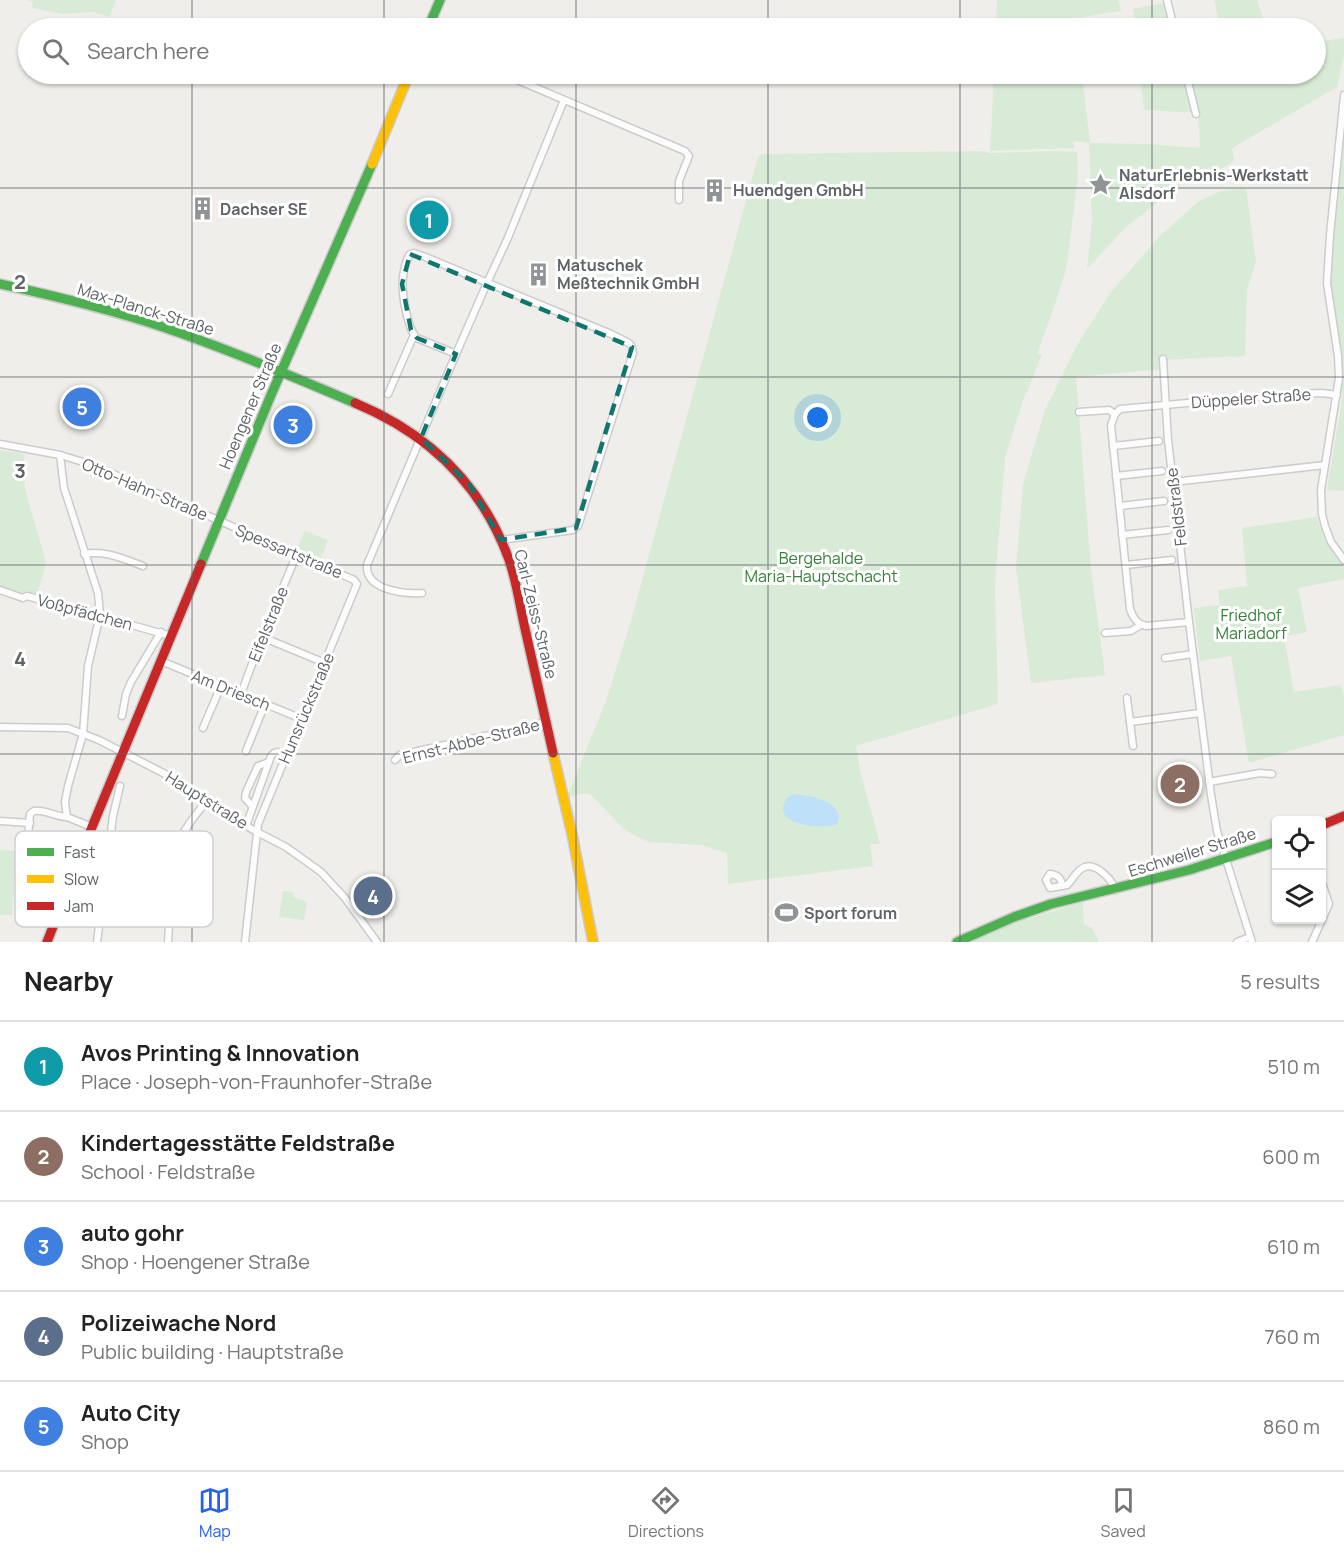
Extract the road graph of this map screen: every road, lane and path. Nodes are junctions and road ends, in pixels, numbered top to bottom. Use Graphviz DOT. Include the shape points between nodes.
graph roads {
  1 [pos="440,0"];
  2 [pos="1167,0"];
  3 [pos="432,18"];
  4 [pos="1172,18"];
  5 [pos="405,84"];
  6 [pos="526,84"];
  7 [pos="1188,84"];
  8 [pos="1344,95"];
  9 [pos="564,100"];
  10 [pos="1196,114"];
  11 [pos="679,200"];
  12 [pos="487,283"];
  13 [pos="0,284"];
  14 [pos="414,335"];
  15 [pos="456,354"];
  16 [pos="1163,359"];
  17 [pos="285,373"];
  18 [pos="388,394"];
  19 [pos="1336,395"];
  20 [pos="1166,405"];
  21 [pos="1079,412"];
  22 [pos="1115,414"];
  23 [pos="421,438"];
  24 [pos="1160,441"];
  25 [pos="0,444"];
  26 [pos="1113,446"];
  27 [pos="60,455"];
  28 [pos="1325,465"];
  29 [pos="1162,471"];
  30 [pos="1116,476"];
  31 [pos="1173,482"];
  32 [pos="1164,501"];
  33 [pos="1120,506"];
  34 [pos="219,521"];
  35 [pos="1168,530"];
  36 [pos="1122,535"];
  37 [pos="501,540"];
  38 [pos="84,554"];
  39 [pos="297,554"];
  40 [pos="1172,560"];
  41 [pos="1344,560"];
  42 [pos="1126,565"];
  43 [pos="143,566"];
  44 [pos="357,584"];
  45 [pos="0,590"];
  46 [pos="422,593"];
  47 [pos="100,615"];
  48 [pos="1189,622"];
  49 [pos="1142,625"];
  50 [pos="161,632"];
  51 [pos="1105,633"];
  52 [pos="171,636"];
  53 [pos="262,637"];
  54 [pos="1193,654"];
  55 [pos="1165,658"];
  56 [pos="161,662"];
  57 [pos="325,663"];
  58 [pos="221,686"];
  59 [pos="241,694"];
  60 [pos="1126,698"];
  61 [pos="265,704"];
  62 [pos="1200,712"];
  63 [pos="122,716"];
  64 [pos="302,719"];
  65 [pos="547,722"];
  66 [pos="1130,722"];
  67 [pos="0,727"];
  68 [pos="203,728"];
  69 [pos="83,734"];
  70 [pos="1134,746"];
  71 [pos="246,751"];
  72 [pos="123,752"];
  73 [pos="287,755"];
  74 [pos="395,759"];
  75 [pos="268,762"];
  76 [pos="1272,774"];
  77 [pos="1209,782"];
  78 [pos="120,786"];
  79 [pos="206,802"];
  80 [pos="252,806"];
  81 [pos="1344,816"];
  82 [pos="67,817"];
  83 [pos="0,821"];
  84 [pos="30,823"];
  85 [pos="1326,823"];
  86 [pos="246,826"];
  87 [pos="92,827"];
  88 [pos="29,831"];
  89 [pos="90,831"];
  90 [pos="111,831"];
  91 [pos="186,831"];
  92 [pos="256,832"];
  93 [pos="1272,843"];
  94 [pos="1226,859"];
  95 [pos="1063,886"];
  96 [pos="1115,890"];
  97 [pos="1326,895"];
  98 [pos="1326,911"];
  99 [pos="1320,924"];
  100 [pos="53,927"];
  101 [pos="99,927"];
  102 [pos="169,927"];
  103 [pos="1251,940"];
  104 [pos="47,942"];
  105 [pos="97,942"];
  106 [pos="168,942"];
  107 [pos="245,942"];
  108 [pos="377,942"];
  109 [pos="593,942"];
  110 [pos="957,942"];
  111 [pos="1237,942"];
  112 [pos="1312,942"];
  1 -- 3 [label="street"];
  2 -- 4 [label="street"];
  5 -- 17 [label="street, Hoengener Straße"];
  6 -- 9 [label="street"];
  7 -- 10 [label="street"];
  8 -- 19 [label="street" via="1327,283 1338,356"];
  9 -- 11 [label="street" via="687,153 679,181"];
  9 -- 12 [label="street"];
  12 -- 14 [label="street" via="410,254 402,284"];
  12 -- 15 [label="street"];
  12 -- 37 [label="street" via="624,340 633,354 578,526 573,530"];
  13 -- 17 [label="street, Max-Planck-Straße" via="124,315"];
  14 -- 15 [label="street"];
  14 -- 18 [label="street"];
  15 -- 23 [label="street"];
  16 -- 20 [label="street, Feldstraße"];
  17 -- 23 [label="street, Carl-Zeiss-Straße" via="387,417"];
  17 -- 34 [label="street, Hoengener Straße"];
  19 -- 20 [label="street, Düppeler Straße" via="1288,394"];
  19 -- 28 [label="street"];
  20 -- 22 [label="street, Düppeler Straße" via="1120,409"];
  20 -- 31 [label="street, Feldstraße"];
  21 -- 22 [label="street, Düppeler Straße" via="1109,410"];
  22 -- 26 [label="street" via="1111,425"];
  23 -- 37 [label="street, Carl-Zeiss-Straße" via="469,484"];
  23 -- 46 [label="street" via="366,573 375,583 397,592"];
  24 -- 26 [label="street"];
  25 -- 27 [label="street, Otto-Hahn-Straße"];
  26 -- 30 [label="street"];
  27 -- 34 [label="street, Otto-Hahn-Straße" via="93,465"];
  27 -- 38 [label="street" via="64,488"];
  28 -- 31 [label="street"];
  28 -- 41 [label="street" via="1322,514 1331,542"];
  29 -- 30 [label="street"];
  30 -- 33 [label="street"];
  31 -- 48 [label="street, Feldstraße"];
  32 -- 33 [label="street"];
  33 -- 36 [label="street"];
  34 -- 39 [label="street, Spessartstraße"];
  34 -- 52 [label="street, Hoengener Straße"];
  35 -- 36 [label="street"];
  36 -- 42 [label="street"];
  37 -- 65 [label="street, Carl-Zeiss-Straße" via="512,570"];
  38 -- 43 [label="street" via="110,554"];
  38 -- 47 [label="street" via="98,593"];
  39 -- 44 [label="street, Spessartstraße"];
  39 -- 53 [label="street, Eifelstraße"];
  40 -- 42 [label="street"];
  42 -- 49 [label="street" via="1130,609"];
  44 -- 57 [label="street, Hunsrückstraße"];
  45 -- 47 [label="street, Voßpfädchen"];
  47 -- 50 [label="street, Voßpfädchen"];
  47 -- 69 [label="street" via="88,666"];
  48 -- 49 [label="street"];
  48 -- 54 [label="street, Feldstraße"];
  49 -- 51 [label="street" via="1131,631"];
  50 -- 52 [label="street, Voßpfädchen"];
  50 -- 63 [label="street" via="130,682"];
  52 -- 56 [label="street, Hoengener Straße"];
  53 -- 57 [label="street"];
  53 -- 59 [label="street, Eifelstraße"];
  54 -- 55 [label="street"];
  54 -- 62 [label="street, Feldstraße"];
  56 -- 58 [label="street, Am Driesch"];
  56 -- 72 [label="street, Hoengener Straße"];
  57 -- 64 [label="street, Hunsrückstraße"];
  58 -- 59 [label="street, Am Driesch"];
  58 -- 68 [label="street"];
  59 -- 61 [label="street, Am Driesch"];
  60 -- 66 [label="street"];
  61 -- 64 [label="street, Am Driesch"];
  61 -- 71 [label="street"];
  62 -- 66 [label="street"];
  62 -- 77 [label="street, Feldstraße"];
  64 -- 73 [label="street, Hunsrückstraße"];
  65 -- 74 [label="street, Ernst-Abbe-Straße" via="400,754"];
  65 -- 109 [label="street, Carl-Zeiss-Straße"];
  66 -- 70 [label="street"];
  67 -- 69 [label="street, Hauptstraße" via="68,728"];
  69 -- 72 [label="street, Hauptstraße"];
  69 -- 82 [label="street" via="68,786"];
  72 -- 79 [label="street, Hauptstraße" via="167,775"];
  72 -- 87 [label="street, Hoengener Straße"];
  73 -- 75 [label="street" via="274,753"];
  73 -- 92 [label="street, Hunsrückstraße"];
  75 -- 80 [label="street"];
  75 -- 80 [label="street" via="258,766 246,792 245,798"];
  76 -- 77 [label="street"];
  77 -- 94 [label="street, Feldstraße"];
  78 -- 90 [label="street"];
  79 -- 86 [label="street, Hauptstraße"];
  79 -- 91 [label="street"];
  80 -- 86 [label="street"];
  81 -- 85 [label="street"];
  82 -- 84 [label="street" via="39,810 30,814"];
  82 -- 87 [label="street"];
  83 -- 84 [label="street"];
  84 -- 88 [label="street"];
  86 -- 92 [label="street, Hauptstraße"];
  87 -- 89 [label="street, Hoengener Straße"];
  92 -- 107 [label="street, Hunsrückstraße"];
  92 -- 108 [label="street, Hauptstraße" via="321,872"];
  93 -- 94 [label="street, Eschweiler Straße"];
  94 -- 96 [label="street, Eschweiler Straße"];
  94 -- 103 [label="street, Feldstraße"];
  95 -- 96 [label="street, Eschweiler Straße" via="1087,866 1108,877"];
  96 -- 110 [label="street, Eschweiler Straße" via="1034,910"];
  97 -- 98 [label="street" via="1329,904"];
  99 -- 112 [label="street"];
  100 -- 104 [label="street, Hoengener Straße"];
  101 -- 105 [label="street"];
  102 -- 106 [label="street"];
  103 -- 111 [label="street"];
}
